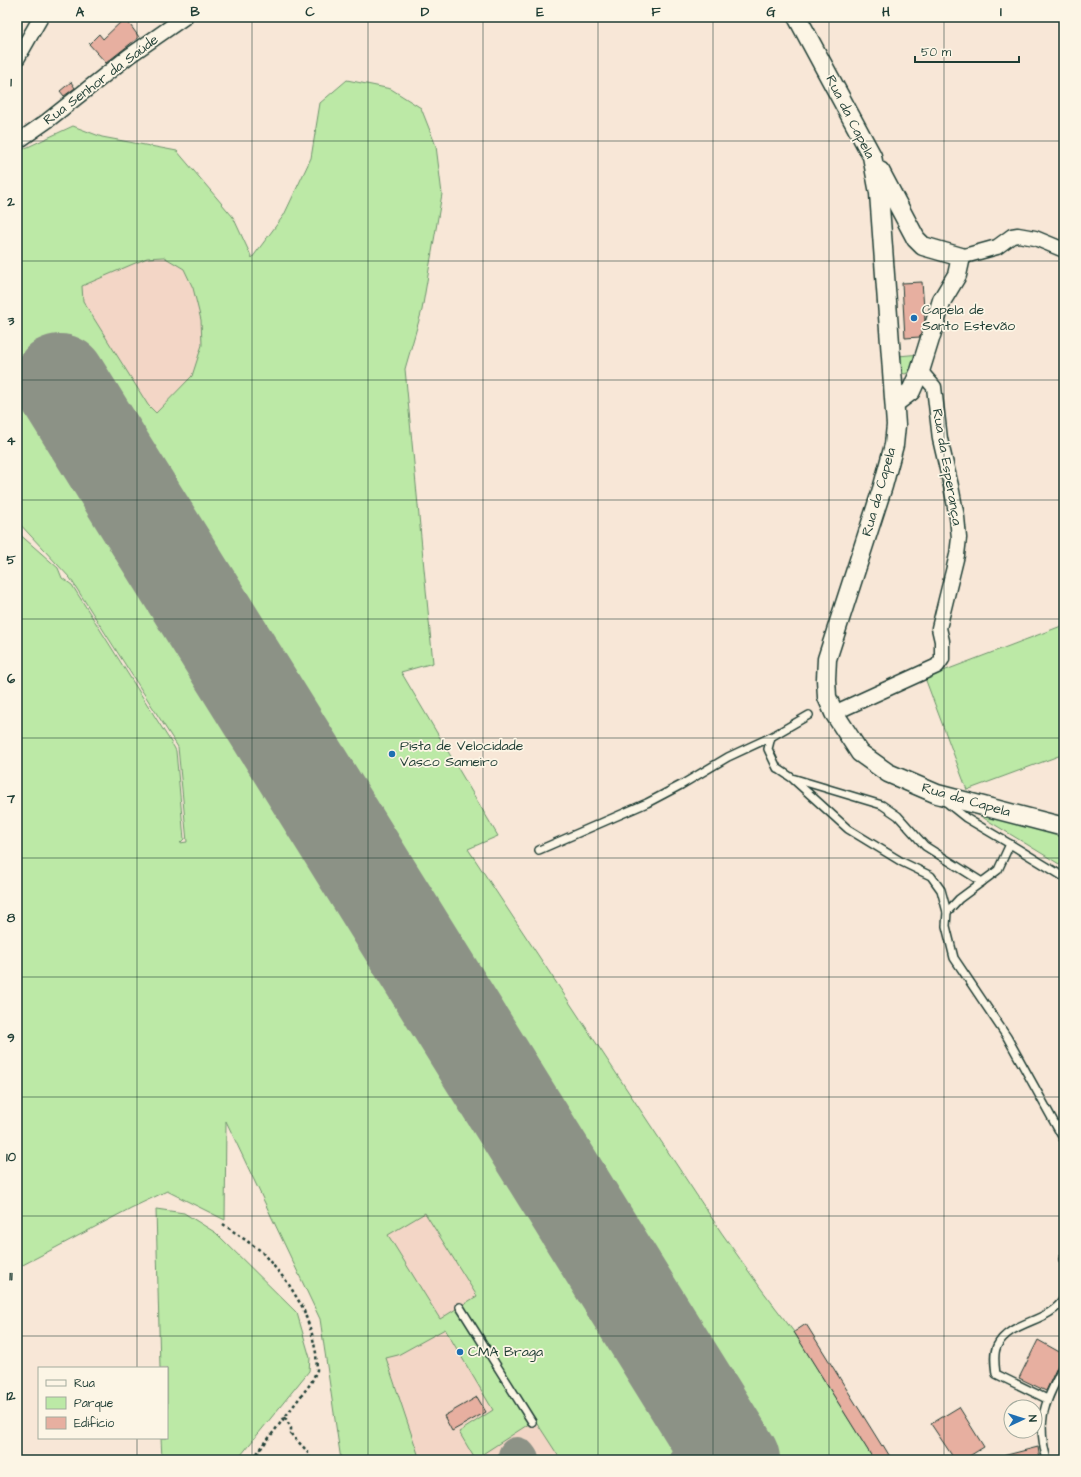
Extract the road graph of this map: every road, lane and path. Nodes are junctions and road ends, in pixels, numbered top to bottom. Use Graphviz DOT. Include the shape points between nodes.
graph roads {
  1 [pos="41,17"];
  2 [pos="185,17"];
  3 [pos="797,17"];
  4 [pos="17,59"];
  5 [pos="18,141"];
  6 [pos="872,156"];
  7 [pos="1064,250"];
  8 [pos="961,257"];
  9 [pos="920,371"];
  10 [pos="895,403"];
  11 [pos="834,714"];
  12 [pos="809,715"];
  13 [pos="771,737"];
  14 [pos="792,778"];
  15 [pos="933,792"];
  16 [pos="1064,827"];
  17 [pos="1010,844"];
  18 [pos="539,850"];
  19 [pos="1064,877"];
  20 [pos="982,882"];
  21 [pos="947,912"];
  22 [pos="1064,1140"];
  23 [pos="223,1224"];
  24 [pos="1064,1298"];
  25 [pos="460,1306"];
  26 [pos="1064,1364"];
  27 [pos="1047,1399"];
  28 [pos="285,1417"];
  29 [pos="532,1422"];
  30 [pos="252,1460"];
  31 [pos="311,1460"];
  32 [pos="1047,1460"];
  1 -- 4 [label="street"];
  2 -- 5 [label="street, Rua Senhor da Saúde" via="129,56"];
  3 -- 6 [label="street, Rua da Capela"];
  6 -- 8 [label="street" via="916,239 923,246"];
  6 -- 10 [label="street, Rua da Capela" via="879,193"];
  7 -- 8 [label="street" via="1035,238 1018,235 1012,236 997,247"];
  8 -- 9 [label="street" via="957,275 942,300"];
  9 -- 10 [label="street" via="911,391"];
  9 -- 11 [label="street, Rua da Esperança" via="934,387 940,439 959,538 939,628 942,659 937,666"];
  10 -- 11 [label="street, Rua da Capela" via="894,445 884,486 827,659 827,697"];
  11 -- 15 [label="street, Rua da Capela" via="860,753 888,773"];
  12 -- 13 [label="lane"];
  13 -- 14 [label="lane" via="768,750 777,768"];
  13 -- 18 [label="lane" via="728,757 647,803"];
  14 -- 20 [label="lane" via="882,805 898,816 925,846"];
  14 -- 21 [label="lane" via="848,829 902,862 931,876 941,890"];
  15 -- 16 [label="street, Rua da Capela"];
  15 -- 17 [label="lane" via="966,818"];
  17 -- 19 [label="lane"];
  17 -- 20 [label="lane" via="998,870"];
  20 -- 21 [label="lane" via="958,899"];
  21 -- 22 [label="lane" via="946,926 954,958 1007,1036"];
  23 -- 28 [label="path" via="261,1251 288,1283 303,1308 312,1334 317,1370 311,1383"];
  24 -- 27 [label="lane" via="1050,1313 1022,1325 1005,1336 997,1347 996,1374"];
  25 -- 29 [label="lane"];
  26 -- 27 [label="lane"];
  27 -- 32 [label="lane" via="1042,1420 1043,1447"];
  28 -- 30 [label="path"];
  28 -- 31 [label="path" via="292,1434 307,1451"];
}
